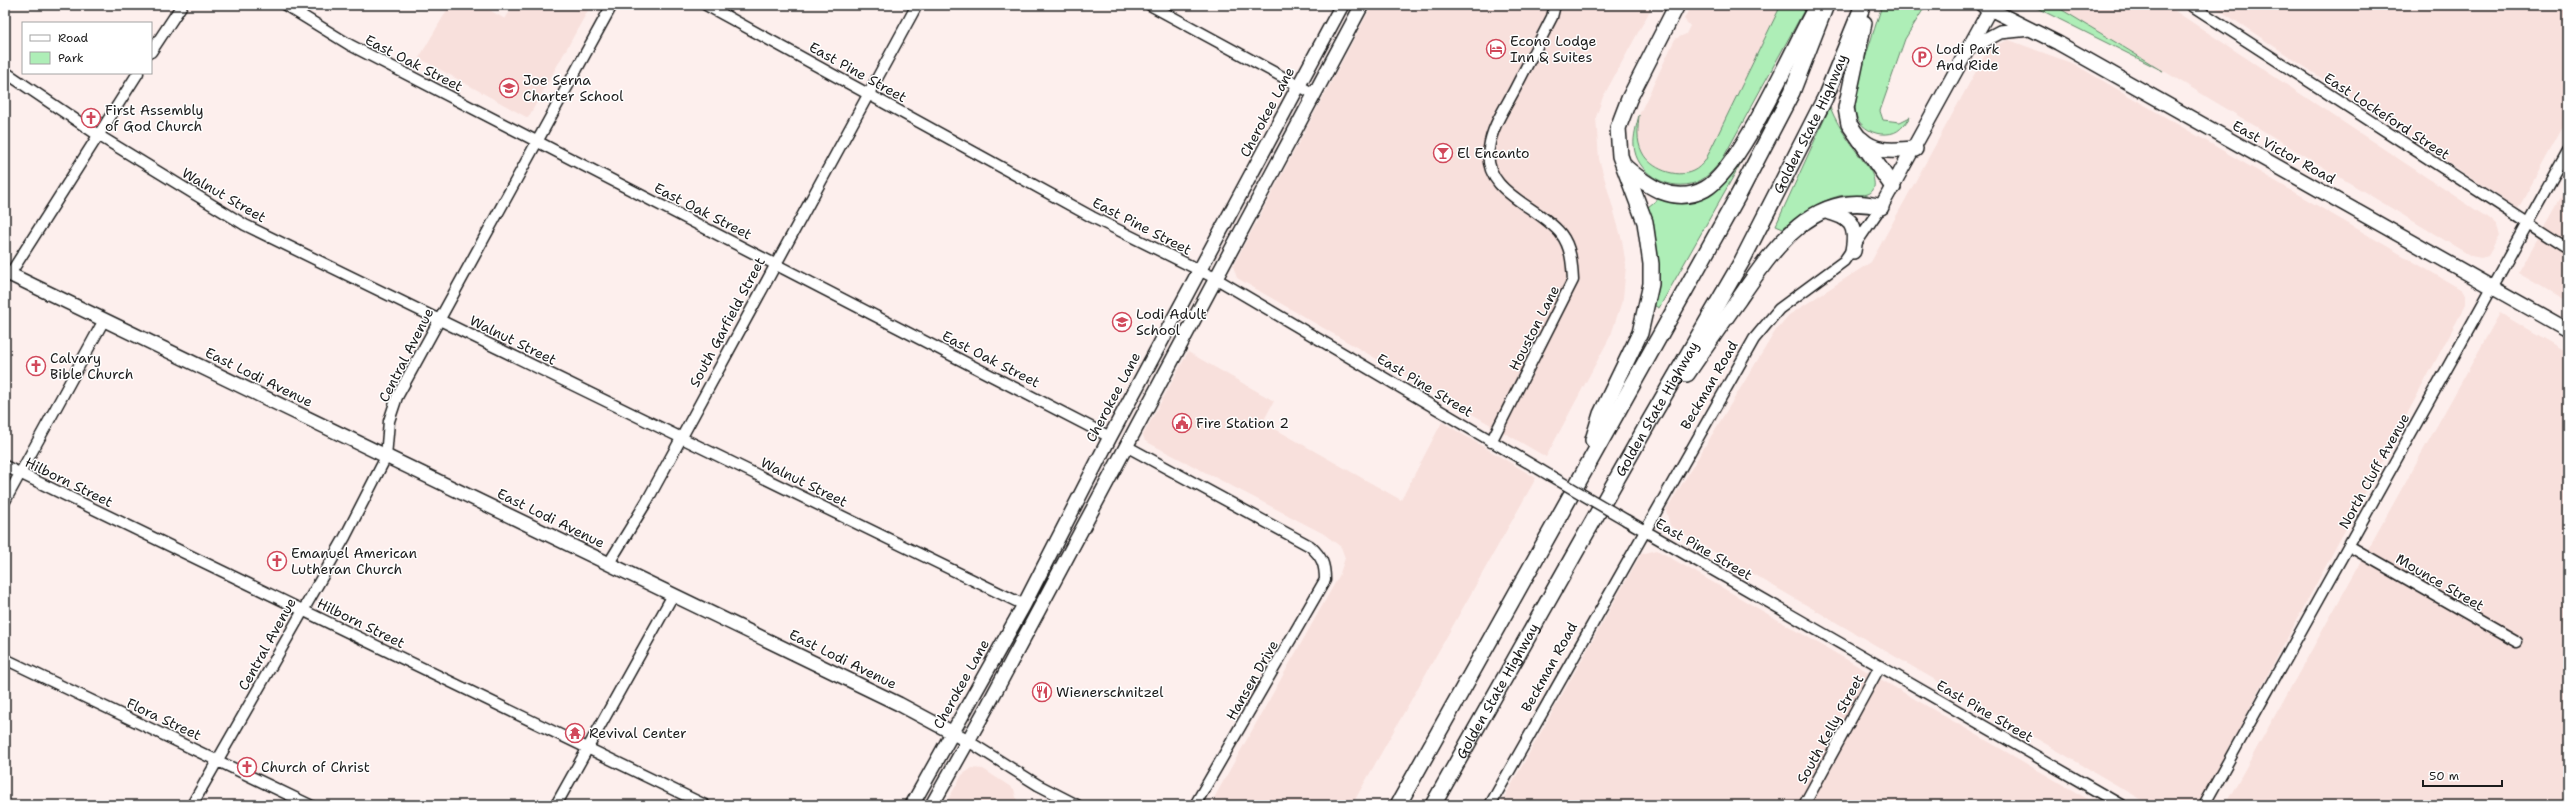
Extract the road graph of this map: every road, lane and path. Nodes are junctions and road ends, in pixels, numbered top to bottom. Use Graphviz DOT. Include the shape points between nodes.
graph roads {
  1 [pos="182,5"];
  2 [pos="285,5"];
  3 [pos="612,5"];
  4 [pos="706,5"];
  5 [pos="917,5"];
  6 [pos="1150,5"];
  7 [pos="1342,5"];
  8 [pos="1362,5"];
  9 [pos="1556,5"];
  10 [pos="1677,5"];
  11 [pos="1818,5"];
  12 [pos="1826,5"];
  13 [pos="1864,5"];
  14 [pos="1869,5"];
  15 [pos="2191,5"];
  16 [pos="1986,7"];
  17 [pos="2031,29"];
  18 [pos="1970,48"];
  19 [pos="152,50"];
  20 [pos="5,72"];
  21 [pos="137,74"];
  22 [pos="1299,85"];
  23 [pos="868,93"];
  24 [pos="1314,94"];
  25 [pos="1854,133"];
  26 [pos="98,135"];
  27 [pos="538,142"];
  28 [pos="1915,148"];
  29 [pos="2568,151"];
  30 [pos="1624,166"];
  31 [pos="1893,187"];
  32 [pos="1881,207"];
  33 [pos="1826,211"];
  34 [pos="2528,222"];
  35 [pos="2568,249"];
  36 [pos="1853,251"];
  37 [pos="775,264"];
  38 [pos="1198,271"];
  39 [pos="7,273"];
  40 [pos="1215,278"];
  41 [pos="2492,287"];
  42 [pos="439,319"];
  43 [pos="104,320"];
  44 [pos="2568,330"];
  45 [pos="1650,420"];
  46 [pos="1110,437"];
  47 [pos="681,439"];
  48 [pos="1491,442"];
  49 [pos="1126,446"];
  50 [pos="386,457"];
  51 [pos="5,466"];
  52 [pos="20,473"];
  53 [pos="1580,481"];
  54 [pos="5,501"];
  55 [pos="1644,530"];
  56 [pos="2349,546"];
  57 [pos="609,563"];
  58 [pos="673,595"];
  59 [pos="1024,605"];
  60 [pos="302,610"];
  61 [pos="2517,642"];
  62 [pos="5,659"];
  63 [pos="1880,666"];
  64 [pos="953,732"];
  65 [pos="968,741"];
  66 [pos="588,750"];
  67 [pos="217,760"];
  68 [pos="192,805"];
  69 [pos="310,805"];
  70 [pos="556,805"];
  71 [pos="705,805"];
  72 [pos="912,805"];
  73 [pos="932,805"];
  74 [pos="1077,805"];
  75 [pos="1196,805"];
  76 [pos="1398,805"];
  77 [pos="1433,805"];
  78 [pos="1490,805"];
  79 [pos="1804,805"];
  80 [pos="2121,805"];
  81 [pos="2204,805"];
  1 -- 19 [label="street"];
  2 -- 27 [label="street, East Oak Street" via="350,45"];
  3 -- 27 [label="street, Central Avenue"];
  4 -- 23 [label="street, East Pine Street"];
  5 -- 23 [label="street, South Garfield Street"];
  6 -- 22 [label="street"];
  7 -- 22 [label="main road, Cherokee Lane"];
  8 -- 24 [label="main road"];
  9 -- 48 [label="street, Houston Lane" via="1496,126 1489,149 1490,165 1496,180 1510,196 1549,221 1561,234 1572,259 1573,280"];
  10 -- 30 [label="highway" via="1618,128 1618,143"];
  11 -- 30 [label="highway" via="1763,110 1716,181 1706,189 1693,194 1664,194 1645,184"];
  12 -- 53 [label="highway" via="1792,92"];
  13 -- 45 [label="highway, Golden State Highway" via="1799,154 1742,261"];
  14 -- 25 [label="highway" via="1846,108 1849,124"];
  15 -- 34 [label="street, East Lockeford Street" via="2499,206"];
  16 -- 17 [label="main road, East Victor Road"];
  16 -- 18 [label="main road, Beckman Road"];
  17 -- 18 [label="main road" via="2000,32"];
  17 -- 41 [label="main road, East Victor Road"];
  18 -- 28 [label="main road, Beckman Road"];
  20 -- 26 [label="street, Walnut Street"];
  21 -- 26 [label="street"];
  22 -- 24 [label="street"];
  22 -- 38 [label="main road, Cherokee Lane"];
  23 -- 37 [label="street, South Garfield Street"];
  23 -- 38 [label="street, East Pine Street" via="1073,206"];
  24 -- 40 [label="main road"];
  25 -- 28 [label="highway" via="1865,143 1878,149 1891,151"];
  25 -- 31 [label="highway"];
  26 -- 39 [label="street"];
  26 -- 42 [label="street, Walnut Street" via="245,225"];
  27 -- 37 [label="street, East Oak Street"];
  27 -- 42 [label="street, Central Avenue"];
  28 -- 31 [label="main road, Beckman Road"];
  29 -- 34 [label="street, North Cluff Avenue"];
  30 -- 53 [label="highway" via="1644,222 1648,242 1651,264 1650,297 1631,354 1601,414"];
  31 -- 32 [label="main road, Beckman Road"];
  32 -- 33 [label="highway" via="1866,202 1845,204"];
  32 -- 36 [label="street, Beckman Road"];
  33 -- 36 [label="highway" via="1841,215 1850,222 1854,230"];
  33 -- 45 [label="highway" via="1806,220 1788,234 1768,257 1678,388"];
  34 -- 35 [label="street, East Lockeford Street"];
  34 -- 41 [label="street, North Cluff Avenue"];
  36 -- 55 [label="street, Beckman Road" via="1824,278 1779,309 1765,323"];
  37 -- 46 [label="street, East Oak Street"];
  37 -- 47 [label="street, South Garfield Street"];
  38 -- 40 [label="street, East Pine Street"];
  38 -- 46 [label="main road, Cherokee Lane"];
  39 -- 43 [label="main road, East Lodi Avenue"];
  40 -- 48 [label="street, East Pine Street" via="1453,417"];
  40 -- 49 [label="main road"];
  41 -- 44 [label="main road, East Victor Road"];
  41 -- 56 [label="street, North Cluff Avenue"];
  42 -- 47 [label="street, Walnut Street"];
  42 -- 50 [label="street, Central Avenue" via="397,397 389,421"];
  43 -- 50 [label="main road, East Lodi Avenue"];
  43 -- 52 [label="street"];
  45 -- 77 [label="highway, Golden State Highway"];
  46 -- 59 [label="main road, Cherokee Lane"];
  47 -- 57 [label="street, South Garfield Street"];
  47 -- 59 [label="street, Walnut Street"];
  48 -- 55 [label="street, East Pine Street, bridge"];
  49 -- 65 [label="main road"];
  49 -- 75 [label="street, Hansen Drive" via="1310,546 1320,555 1325,566 1325,580"];
  50 -- 57 [label="main road, East Lodi Avenue"];
  50 -- 60 [label="street, Central Avenue" via="345,537"];
  51 -- 52 [label="street, Hilborn Street"];
  52 -- 54 [label="street"];
  52 -- 60 [label="street, Hilborn Street"];
  53 -- 76 [label="highway"];
  55 -- 63 [label="street, East Pine Street"];
  55 -- 78 [label="street, Beckman Road"];
  56 -- 61 [label="street, Mounce Street"];
  56 -- 81 [label="street, North Cluff Avenue"];
  57 -- 58 [label="main road, East Lodi Avenue"];
  58 -- 64 [label="main road, East Lodi Avenue"];
  58 -- 66 [label="street"];
  59 -- 64 [label="main road, Cherokee Lane"];
  60 -- 66 [label="street, Hilborn Street"];
  60 -- 67 [label="street, Central Avenue"];
  62 -- 67 [label="street, Flora Street"];
  63 -- 79 [label="street, South Kelly Street"];
  63 -- 80 [label="street, East Pine Street"];
  64 -- 65 [label="main road, East Lodi Avenue"];
  64 -- 72 [label="main road, Cherokee Lane"];
  65 -- 73 [label="main road"];
  65 -- 74 [label="street, East Lodi Avenue" via="1038,785"];
  66 -- 70 [label="street"];
  66 -- 71 [label="street, Hilborn Street"];
  67 -- 68 [label="street, Central Avenue"];
  67 -- 69 [label="street, Flora Street"];
}
